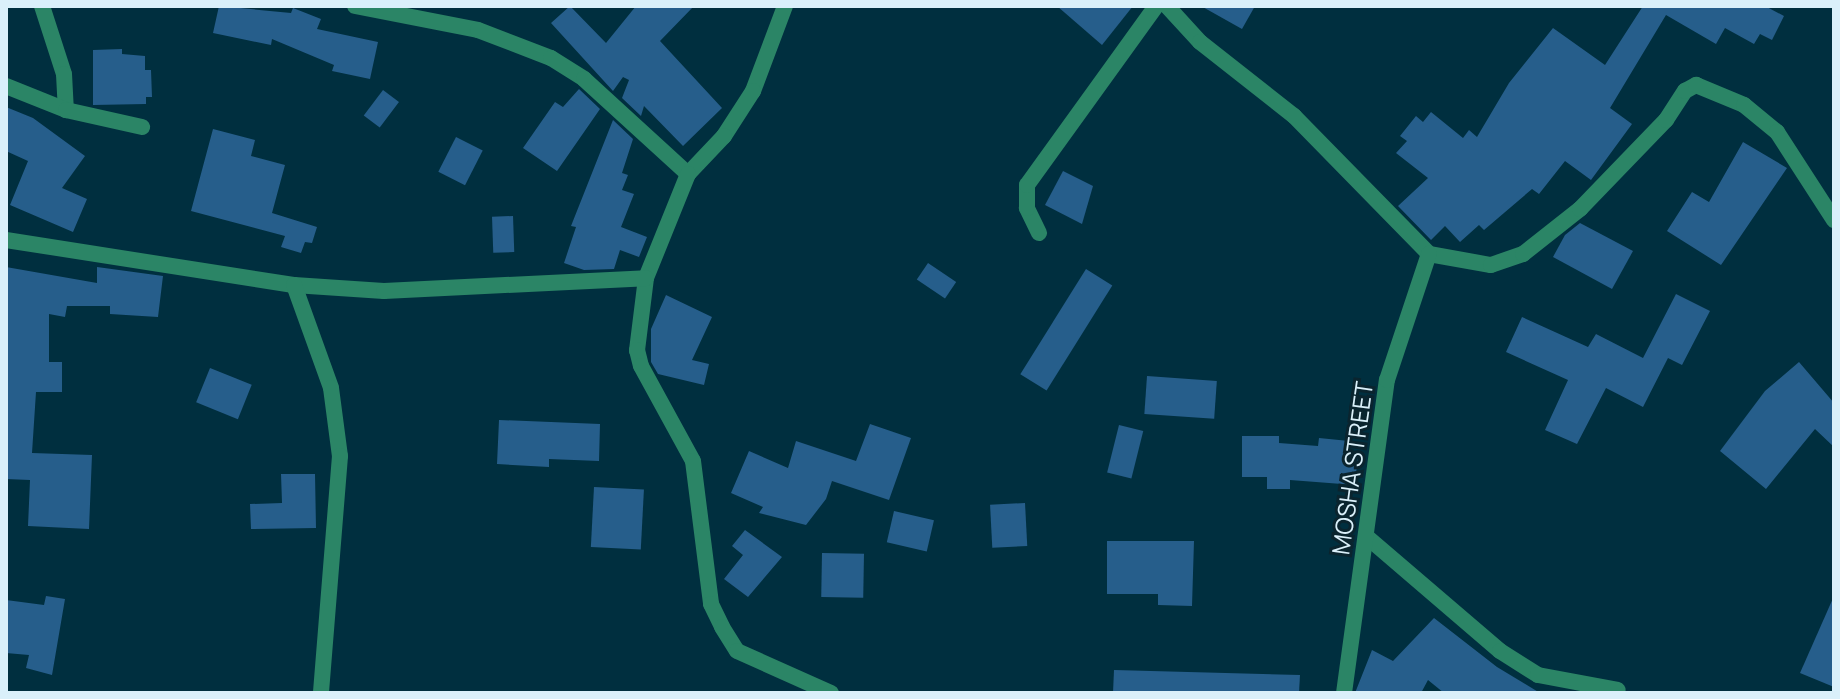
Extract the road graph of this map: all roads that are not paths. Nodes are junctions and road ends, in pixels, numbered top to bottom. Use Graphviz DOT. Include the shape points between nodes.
graph roads {
  1 [pos="42,6"];
  2 [pos="355,6"];
  3 [pos="785,6"];
  4 [pos="1156,6"];
  5 [pos="1167,6"];
  6 [pos="6,86"];
  7 [pos="66,110"];
  8 [pos="142,127"];
  9 [pos="688,174"];
  10 [pos="1834,220"];
  11 [pos="1039,233"];
  12 [pos="6,240"];
  13 [pos="1429,254"];
  14 [pos="646,278"];
  15 [pos="294,285"];
  16 [pos="1367,537"];
  17 [pos="1618,690"];
  18 [pos="321,693"];
  19 [pos="831,693"];
  20 [pos="1344,693"];
  1 -- 7 [label="street" via="64,74"];
  2 -- 9 [label="street" via="478,30 551,58 584,79"];
  3 -- 9 [label="street" via="753,91 724,136"];
  4 -- 11 [label="street" via="1027,185 1027,208"];
  5 -- 13 [label="street" via="1200,42 1294,116"];
  6 -- 7 [label="street"];
  7 -- 8 [label="street"];
  9 -- 14 [label="street"];
  10 -- 13 [label="street" via="1777,132 1744,105 1696,85 1580,209 1523,254 1491,265"];
  12 -- 15 [label="street"];
  13 -- 16 [label="street, MOSHA STREET" via="1387,380"];
  14 -- 15 [label="street" via="384,291"];
  14 -- 19 [label="street" via="639,358 693,461 711,604 737,651"];
  15 -- 18 [label="street" via="331,388 340,456"];
  16 -- 17 [label="street" via="1500,651 1538,675"];
  16 -- 20 [label="street, MOSHA STREET"];
}
